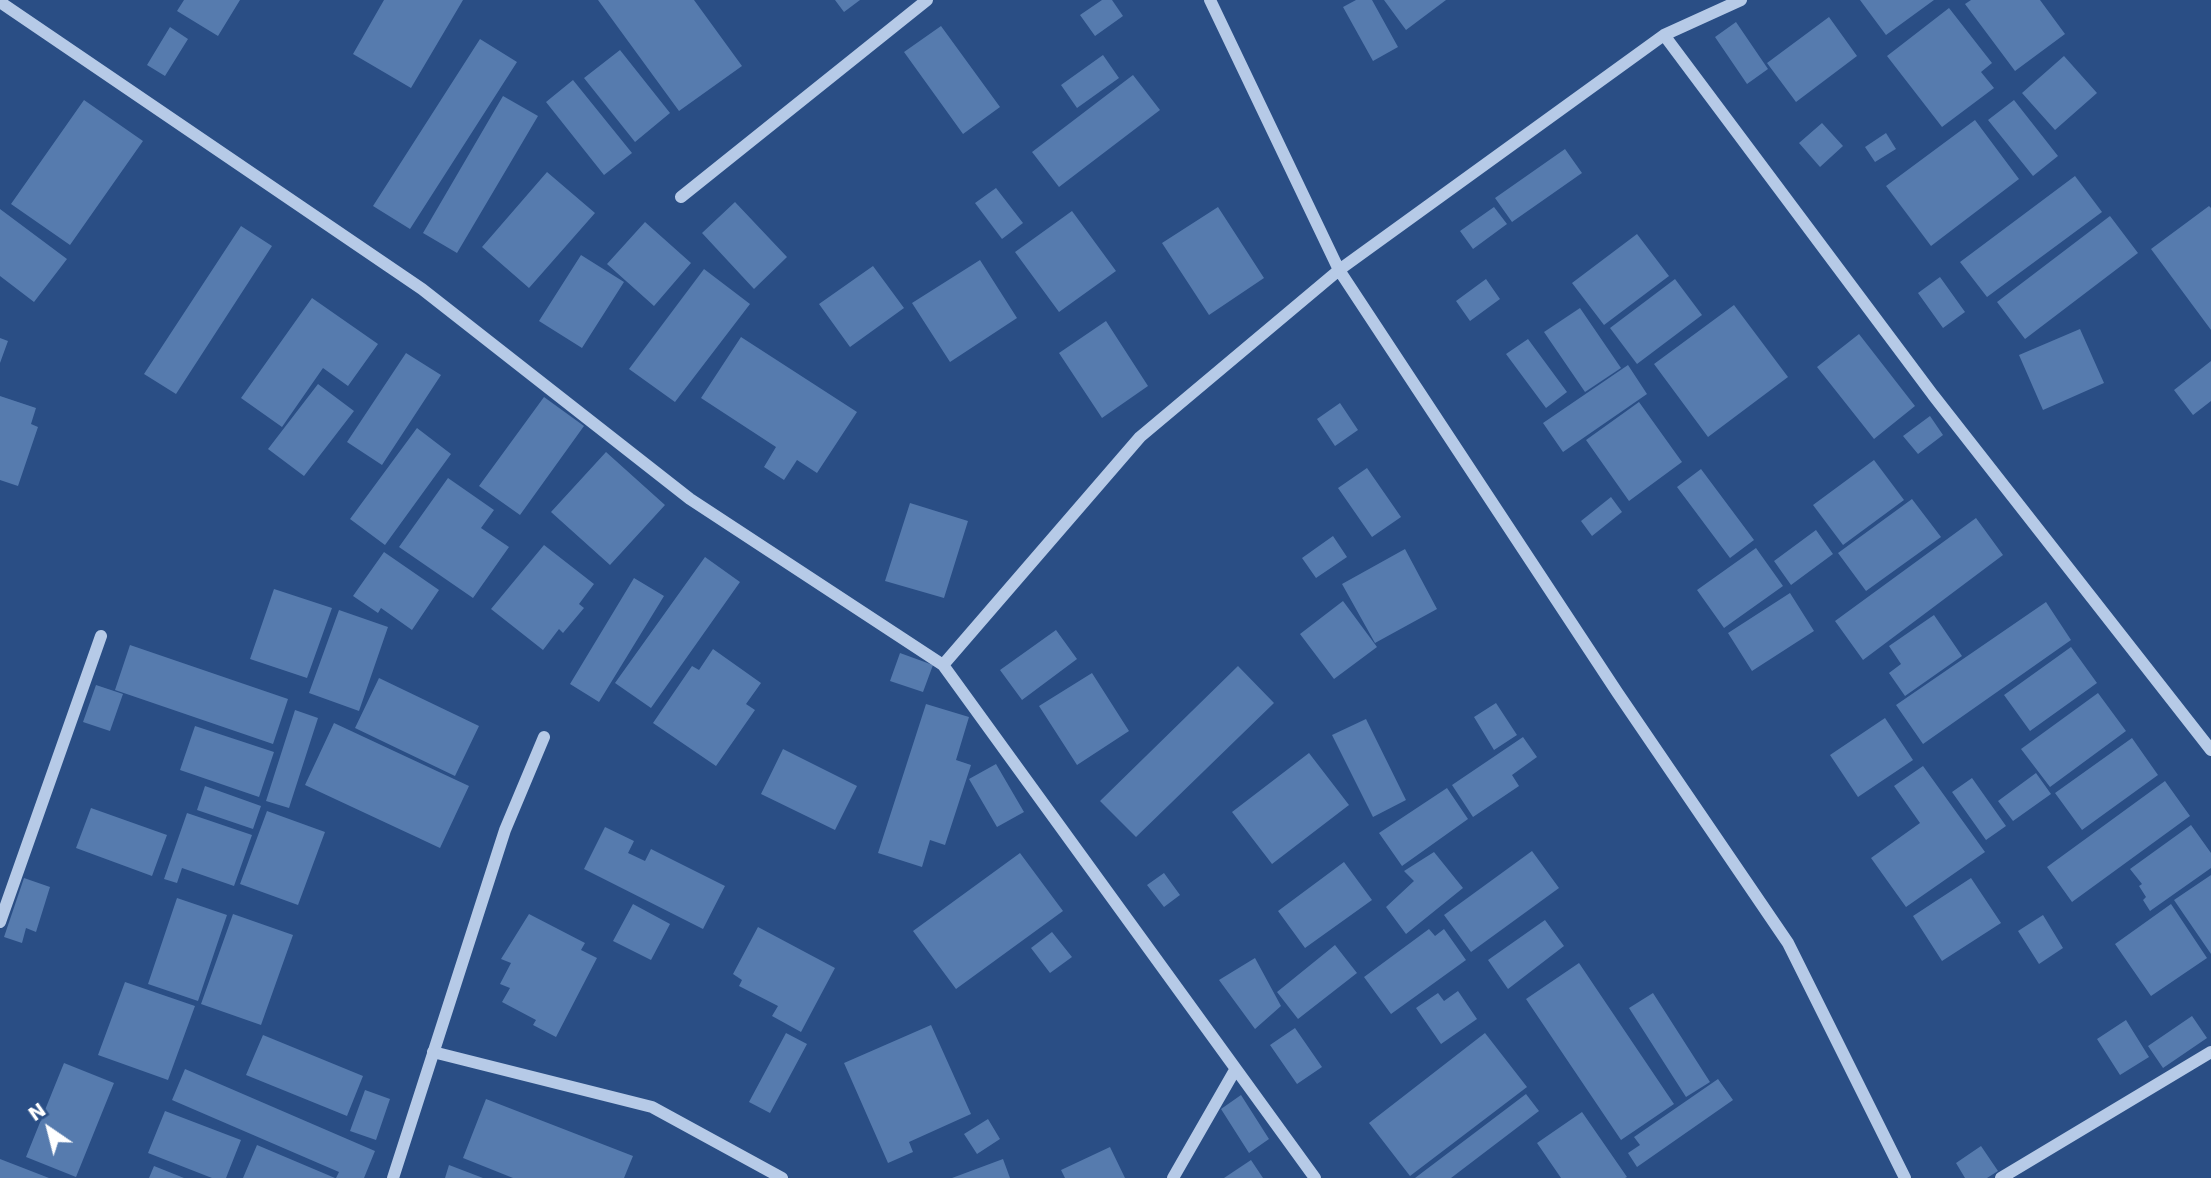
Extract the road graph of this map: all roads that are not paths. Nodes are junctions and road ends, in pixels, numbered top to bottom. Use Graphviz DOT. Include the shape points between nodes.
graph roads {
  1 [pos="927,0"];
  2 [pos="1210,0"];
  3 [pos="1741,0"];
  4 [pos="0,2"];
  5 [pos="1664,35"];
  6 [pos="681,197"];
  7 [pos="1339,270"];
  8 [pos="101,636"];
  9 [pos="943,665"];
  10 [pos="544,737"];
  11 [pos="2211,750"];
  12 [pos="0,922"];
  13 [pos="433,1052"];
  14 [pos="2211,1052"];
  15 [pos="1235,1070"];
  16 [pos="393,1178"];
  17 [pos="782,1178"];
  18 [pos="1173,1178"];
  19 [pos="1315,1178"];
  20 [pos="1905,1178"];
  21 [pos="2001,1178"];
  1 -- 6 [label="street"];
  2 -- 7 [label="street"];
  3 -- 5 [label="street"];
  4 -- 9 [label="street" via="422,289 690,499"];
  5 -- 7 [label="street"];
  5 -- 11 [label="street" via="1933,395"];
  7 -- 9 [label="street" via="1140,437"];
  7 -- 20 [label="street" via="1788,943"];
  8 -- 12 [label="street"];
  9 -- 15 [label="street"];
  10 -- 13 [label="street" via="505,830"];
  13 -- 16 [label="street"];
  13 -- 17 [label="street" via="652,1107"];
  14 -- 21 [label="street"];
  15 -- 18 [label="street"];
  15 -- 19 [label="street"];
}
